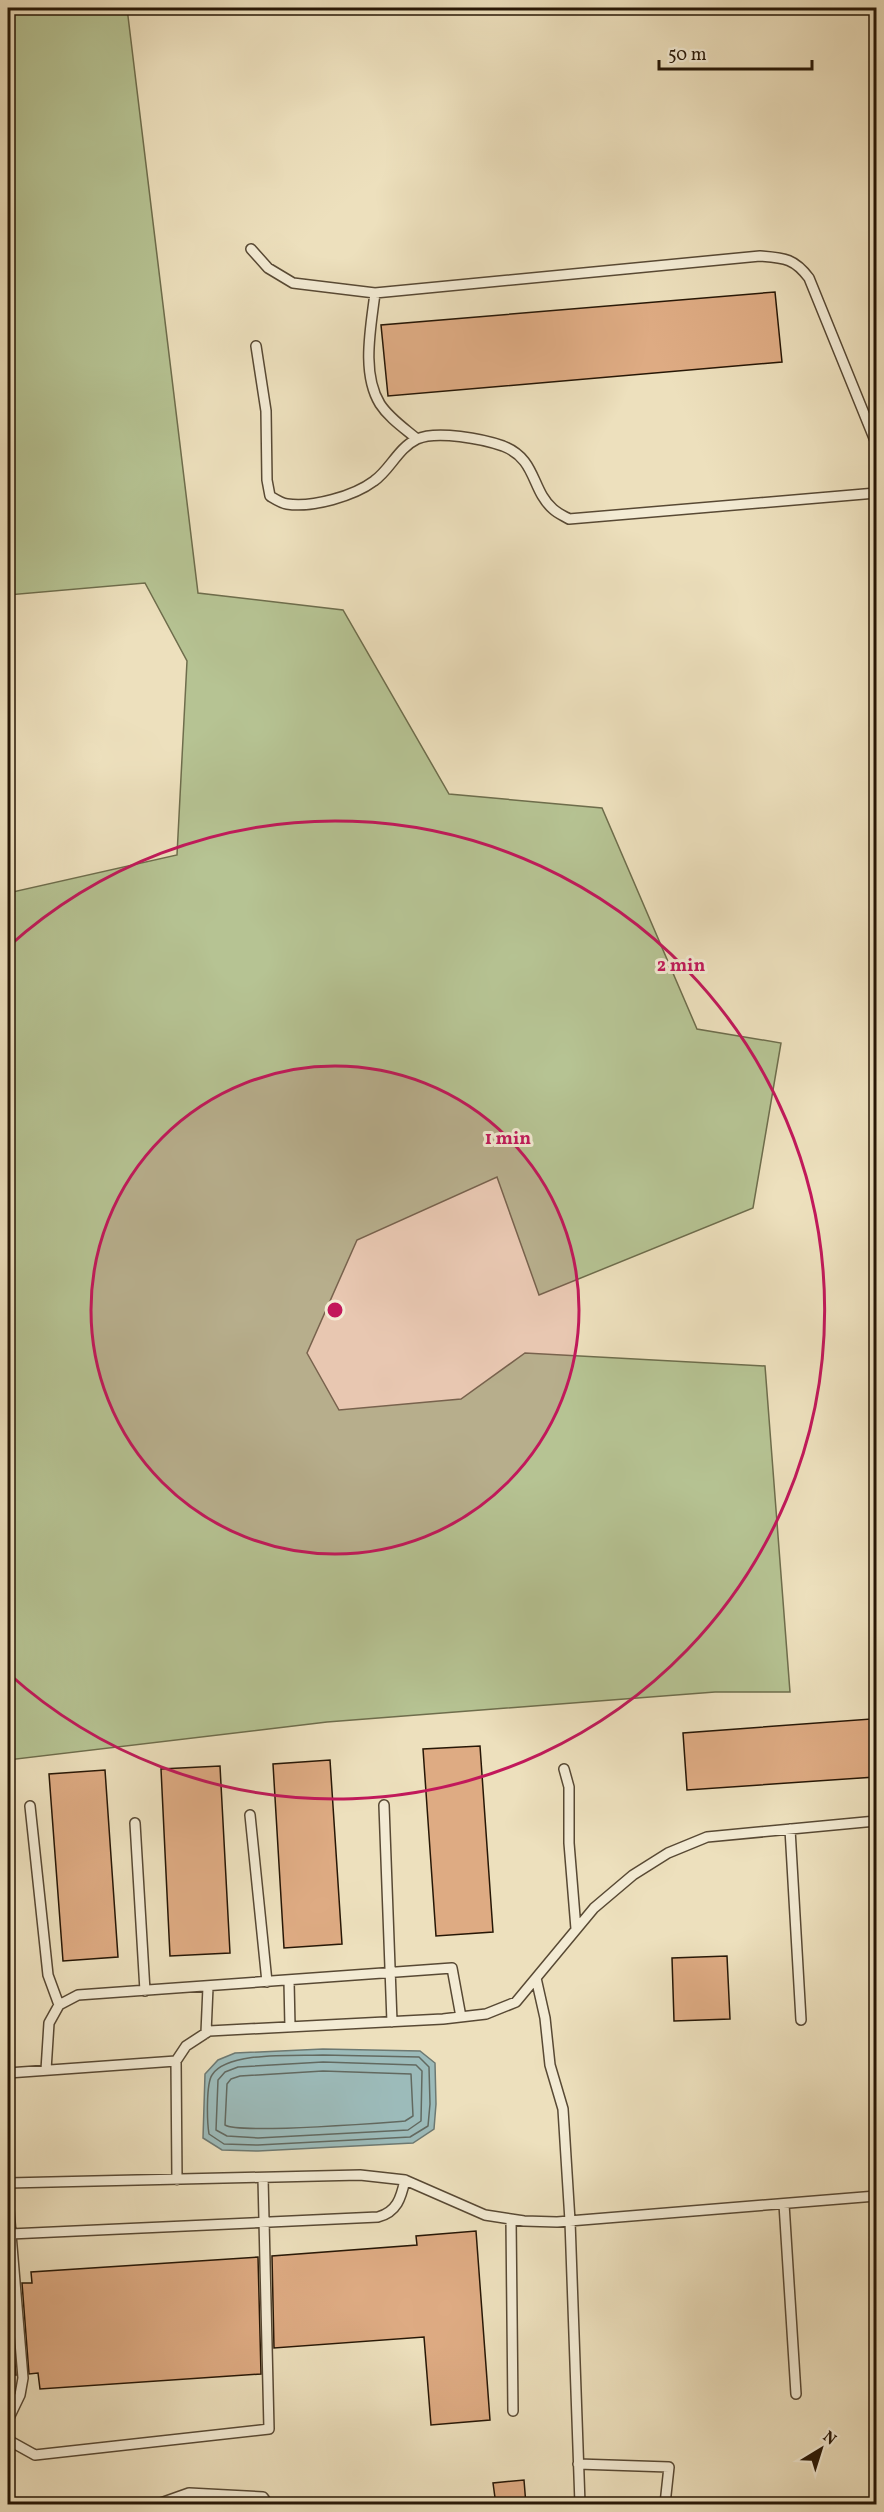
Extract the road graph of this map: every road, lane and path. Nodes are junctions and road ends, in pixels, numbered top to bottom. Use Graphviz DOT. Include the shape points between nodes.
graph roads {
  1 [pos="251,249"];
  2 [pos="375,293"];
  3 [pos="256,346"];
  4 [pos="417,439"];
  5 [pos="876,443"];
  6 [pos="876,493"];
  7 [pos="564,1769"];
  8 [pos="384,1805"];
  9 [pos="30,1806"];
  10 [pos="250,1815"];
  11 [pos="876,1821"];
  12 [pos="135,1823"];
  13 [pos="790,1829"];
  14 [pos="576,1929"];
  15 [pos="391,1973"];
  16 [pos="536,1978"];
  17 [pos="289,1981"];
  18 [pos="267,1982"];
  19 [pos="208,1987"];
  20 [pos="145,1991"];
  21 [pos="60,2005"];
  22 [pos="461,2017"];
  23 [pos="801,2020"];
  24 [pos="392,2022"];
  25 [pos="290,2027"];
  26 [pos="206,2033"];
  27 [pos="176,2061"];
  28 [pos="46,2070"];
  29 [pos="8,2073"];
  30 [pos="263,2178"];
  31 [pos="177,2180"];
  32 [pos="405,2180"];
  33 [pos="8,2183"];
  34 [pos="876,2196"];
  35 [pos="8,2198"];
  36 [pos="784,2204"];
  37 [pos="511,2219"];
  38 [pos="570,2221"];
  39 [pos="266,2222"];
  40 [pos="10,2234"];
  41 [pos="796,2394"];
  42 [pos="513,2411"];
  43 [pos="8,2420"];
  44 [pos="8,2440"];
  45 [pos="578,2464"];
  46 [pos="158,2505"];
  47 [pos="268,2505"];
  48 [pos="580,2505"];
  49 [pos="665,2505"];
  1 -- 2 [label="lane" via="268,268 293,283"];
  2 -- 4 [label="lane" via="369,340 371,380 379,403"];
  2 -- 5 [label="lane" via="760,256 784,258 800,266 809,279"];
  3 -- 4 [label="lane" via="266,411 270,496 284,504 313,504 358,490 376,481 398,454"];
  4 -- 6 [label="lane" via="482,439 506,447 529,466 553,509 569,519"];
  7 -- 14 [label="lane" via="569,1787"];
  8 -- 15 [label="lane"];
  9 -- 21 [label="lane" via="48,1975"];
  10 -- 18 [label="lane"];
  11 -- 13 [label="lane"];
  12 -- 20 [label="lane"];
  13 -- 14 [label="lane" via="707,1837 668,1853 594,1908"];
  13 -- 23 [label="lane"];
  14 -- 16 [label="lane"];
  15 -- 17 [label="lane"];
  15 -- 22 [label="lane" via="452,1968"];
  15 -- 24 [label="lane"];
  16 -- 22 [label="lane" via="516,2002 486,2014"];
  16 -- 38 [label="lane" via="550,2066 563,2109"];
  17 -- 18 [label="lane"];
  17 -- 25 [label="lane"];
  18 -- 19 [label="lane"];
  19 -- 20 [label="lane"];
  19 -- 26 [label="lane"];
  20 -- 21 [label="lane" via="78,1995"];
  21 -- 28 [label="lane" via="49,2023"];
  22 -- 24 [label="lane"];
  24 -- 25 [label="lane"];
  25 -- 26 [label="lane"];
  26 -- 27 [label="lane" via="186,2046"];
  27 -- 28 [label="lane"];
  27 -- 31 [label="lane"];
  28 -- 29 [label="lane"];
  30 -- 31 [label="lane"];
  30 -- 32 [label="lane" via="360,2175"];
  30 -- 39 [label="lane"];
  31 -- 33 [label="lane"];
  32 -- 37 [label="lane" via="485,2215"];
  32 -- 39 [label="lane" via="401,2199 389,2214"];
  34 -- 36 [label="lane"];
  35 -- 40 [label="lane"];
  36 -- 38 [label="lane"];
  36 -- 41 [label="lane"];
  37 -- 38 [label="lane"];
  37 -- 42 [label="lane"];
  38 -- 45 [label="lane"];
  39 -- 40 [label="lane"];
  39 -- 44 [label="lane" via="269,2428 35,2455"];
  40 -- 43 [label="lane" via="23,2378 20,2396"];
  45 -- 48 [label="lane"];
  45 -- 49 [label="lane" via="669,2467"];
  46 -- 47 [label="lane" via="189,2493 263,2497"];
}
